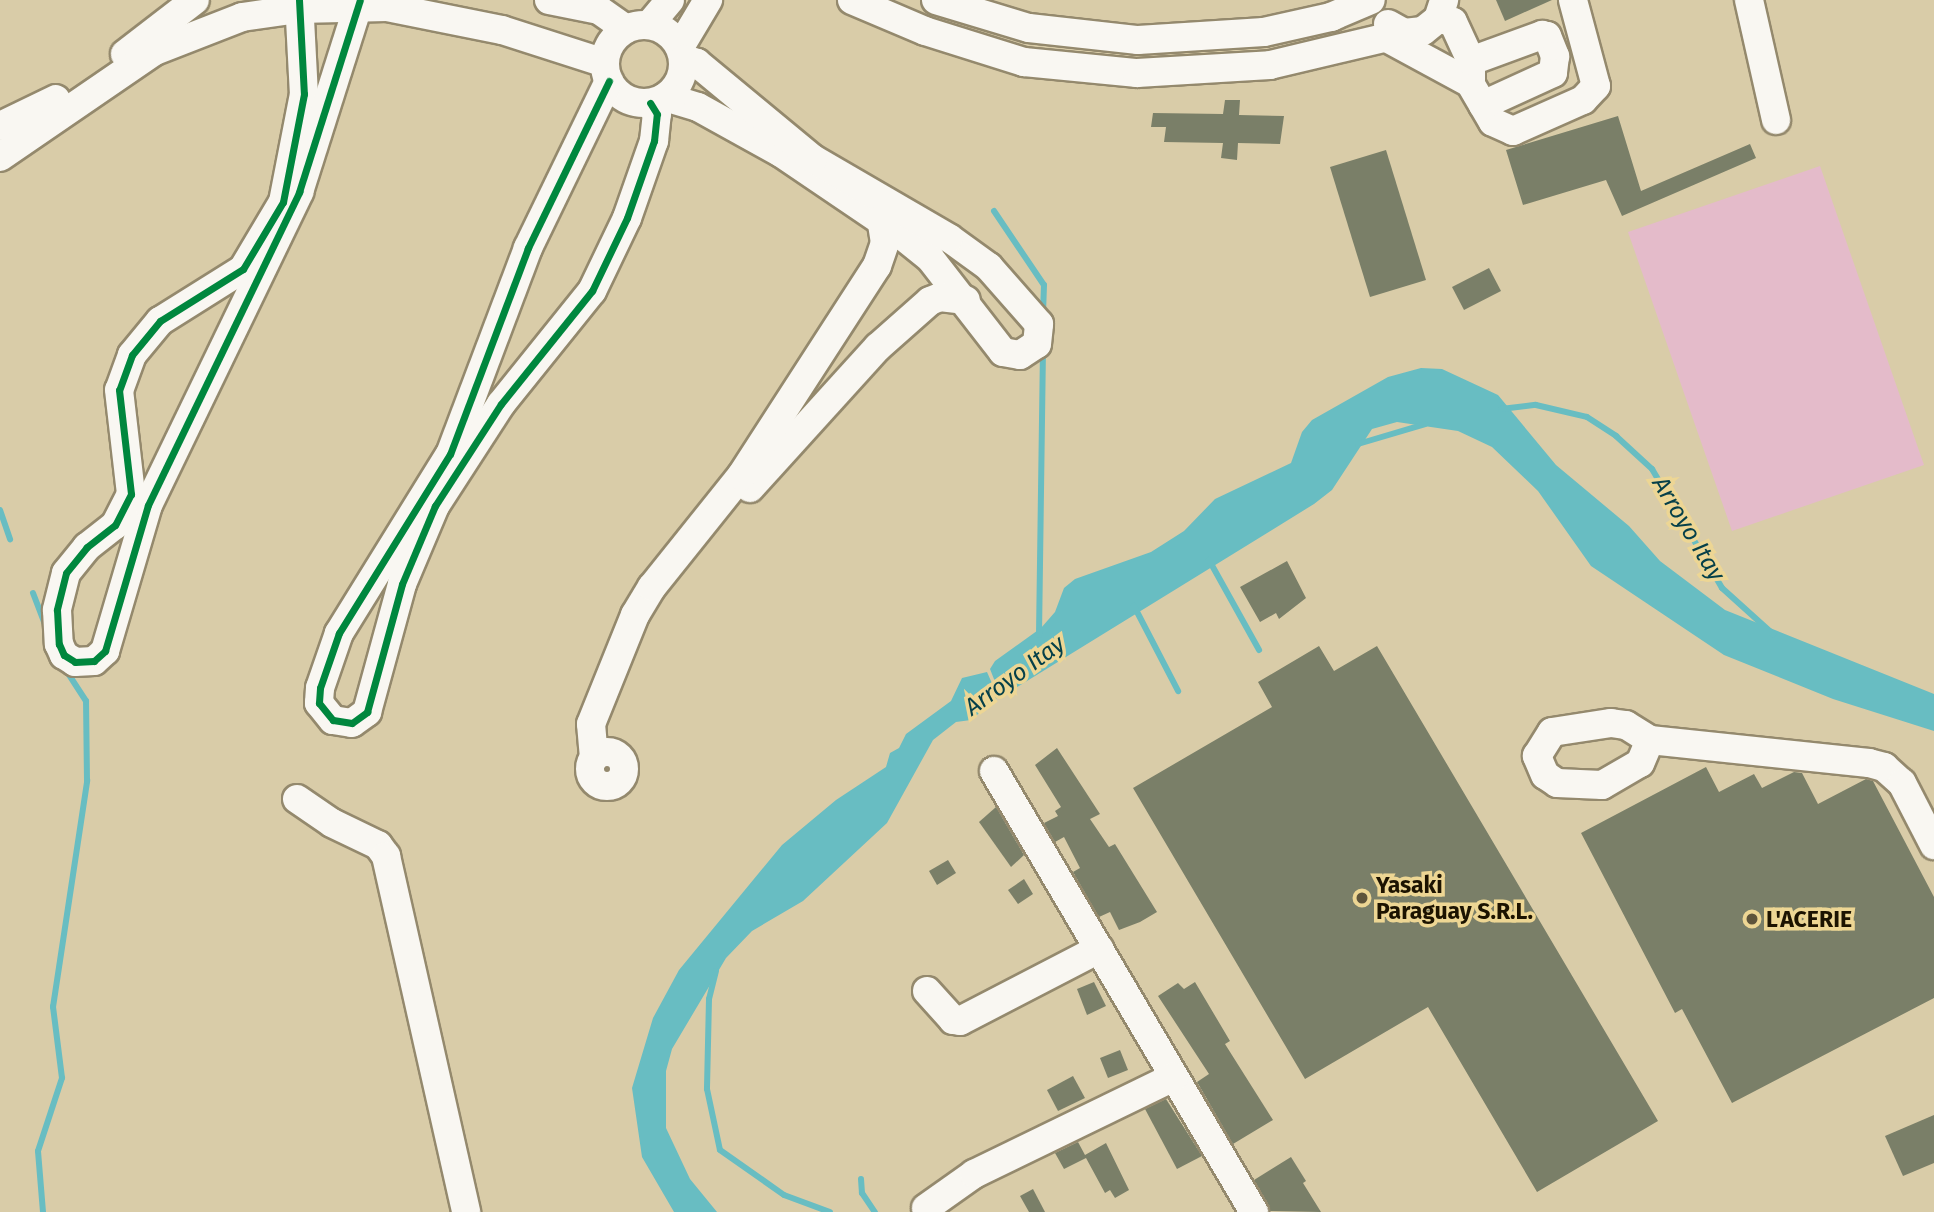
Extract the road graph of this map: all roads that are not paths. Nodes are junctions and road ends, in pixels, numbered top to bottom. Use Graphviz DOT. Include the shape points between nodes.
graph roads {
  1 [pos="195,0"];
  2 [pos="549,0"];
  3 [pos="670,0"];
  4 [pos="708,0"];
  5 [pos="852,0"];
  6 [pos="936,0"];
  7 [pos="1374,0"];
  8 [pos="1573,0"];
  9 [pos="1749,0"];
  10 [pos="360,2"];
  11 [pos="298,4"];
  12 [pos="1448,7"];
  13 [pos="638,27"];
  14 [pos="1395,35"];
  15 [pos="682,53"];
  16 [pos="607,72"];
  17 [pos="1475,83"];
  18 [pos="658,99"];
  19 [pos="1776,120"];
  20 [pos="0,127"];
  21 [pos="0,157"];
  22 [pos="881,219"];
  23 [pos="966,300"];
  24 [pos="1650,740"];
  25 [pos="994,771"];
  26 [pos="297,799"];
  27 [pos="1934,845"];
  28 [pos="1099,949"];
  29 [pos="927,991"];
  30 [pos="1174,1077"];
  31 [pos="926,1208"];
  32 [pos="1244,1209"];
  33 [pos="466,1212"];
  1 -- 20 [label="street" via="88,80"];
  2 -- 13 [label="street" via="598,10"];
  3 -- 13 [label="street"];
  4 -- 15 [label="street"];
  5 -- 14 [label="street" via="925,31 1024,62 1137,73 1270,65"];
  6 -- 7 [label="street" via="1029,28 1138,40 1264,33 1331,17"];
  7 -- 14 [label="street"];
  8 -- 17 [label="street" via="1595,75 1592,93 1513,131 1493,122"];
  9 -- 19 [label="street"];
  10 -- 11 [label="street"];
  10 -- 11 [label="street" via="299,192 148,505 105,651 94,662 75,662 64,655 59,644 57,610 66,572 87,547 115,525 131,494 120,390 132,355 160,321 243,270 284,202 304,94"];
  10 -- 16 [label="street" via="502,30"];
  11 -- 21 [label="street" via="242,17 155,51"];
  12 -- 14 [label="street" via="1423,31"];
  12 -- 17 [label="street"];
  13 -- 15 [label="street" via="673,36"];
  13 -- 16 [label="street" via="609,46"];
  14 -- 17 [label="street"];
  15 -- 18 [label="street" via="679,82"];
  15 -- 23 [label="street" via="813,159 949,238 989,267 1039,324 1037,344 1020,355 1003,352"];
  16 -- 18 [label="street" via="626,98"];
  16 -- 18 [label="street" via="528,248 450,454 339,633 320,688 319,703 332,720 352,723 367,712 402,584 435,506 501,404 592,291 628,218 654,141"];
  18 -- 22 [label="street" via="698,107 757,139"];
  22 -- 23 [label="street" via="930,258"];
  22 -- 23 [label="street" via="885,243 877,266 741,477 652,587 635,615 591,724 602,755 608,713 635,644 657,607 741,498 878,347 930,300"];
  24 -- 27 [label="street" via="1884,767 1902,783"];
  25 -- 28 [label="street"];
  26 -- 33 [label="street" via="332,823 378,845 386,856"];
  28 -- 29 [label="street" via="960,1021 953,1020"];
  28 -- 30 [label="street"];
  30 -- 31 [label="street" via="974,1174"];
  30 -- 32 [label="street"];
}
